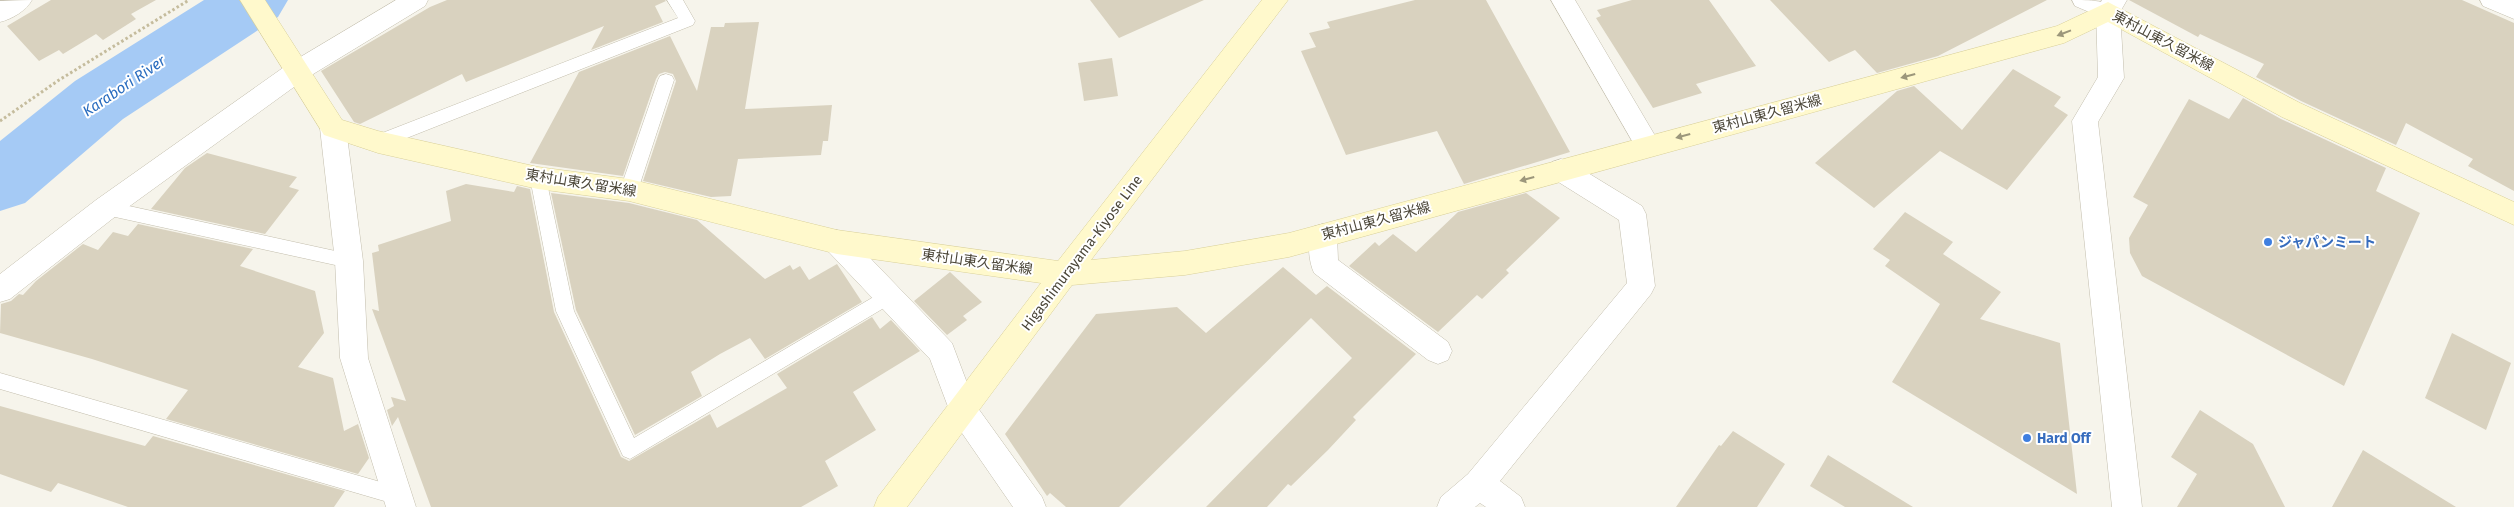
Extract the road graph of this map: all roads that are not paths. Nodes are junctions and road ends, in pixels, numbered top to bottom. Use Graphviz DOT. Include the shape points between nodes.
graph roads {
  1 [pos="20,0"];
  2 [pos="252,0"];
  3 [pos="416,0"];
  4 [pos="675,0"];
  5 [pos="1276,0"];
  6 [pos="1563,0"];
  7 [pos="2084,0"];
  8 [pos="2492,0"];
  9 [pos="2112,6"];
  10 [pos="2514,10"];
  11 [pos="0,13"];
  12 [pos="295,71"];
  13 [pos="666,80"];
  14 [pos="333,128"];
  15 [pos="378,142"];
  16 [pos="1648,146"];
  17 [pos="1562,170"];
  18 [pos="538,178"];
  19 [pos="629,190"];
  20 [pos="106,208"];
  21 [pos="2514,214"];
  22 [pos="1323,235"];
  23 [pos="837,242"];
  24 [pos="348,261"];
  25 [pos="1064,274"];
  26 [pos="0,290"];
  27 [pos="888,297"];
  28 [pos="1438,351"];
  29 [pos="0,381"];
  30 [pos="963,411"];
  31 [pos="1479,484"];
  32 [pos="400,502"];
  33 [pos="889,507"];
  34 [pos="1031,507"];
  35 [pos="1452,507"];
  36 [pos="1510,507"];
  37 [pos="2127,507"];
  1 -- 11 [label="street"];
  2 -- 12 [label="main road"];
  3 -- 12 [label="street"];
  4 -- 15 [label="lane" via="687,21"];
  5 -- 25 [label="main road, Higashimurayama-Kiyose Line"];
  6 -- 16 [label="street"];
  7 -- 9 [label="street"];
  8 -- 10 [label="street"];
  9 -- 16 [label="main road, 東村山東久留米線, one-way" via="2064,34"];
  9 -- 21 [label="main road, 東村山東久留米線" via="2290,110"];
  9 -- 37 [label="street" via="2111,78 2085,121"];
  12 -- 14 [label="main road"];
  12 -- 20 [label="street"];
  13 -- 19 [label="lane"];
  14 -- 15 [label="main road, 東村山東久留米線"];
  14 -- 24 [label="street"];
  15 -- 18 [label="main road, 東村山東久留米線"];
  16 -- 17 [label="main road, 東村山東久留米線"];
  17 -- 22 [label="main road, 東村山東久留米線, one-way"];
  17 -- 31 [label="street" via="1632,214 1641,286"];
  18 -- 19 [label="main road, 東村山東久留米線"];
  18 -- 27 [label="lane" via="565,311 630,450"];
  19 -- 23 [label="main road, 東村山東久留米線"];
  20 -- 24 [label="lane"];
  20 -- 26 [label="street"];
  22 -- 25 [label="main road, 東村山東久留米線" via="1289,245 1185,263"];
  22 -- 28 [label="street" via="1324,265"];
  23 -- 25 [label="main road, 東村山東久留米線"];
  23 -- 27 [label="street"];
  24 -- 32 [label="street" via="354,358"];
  25 -- 30 [label="main road, Higashimurayama-Kiyose Line"];
  27 -- 30 [label="street" via="942,352"];
  29 -- 32 [label="lane"];
  30 -- 33 [label="main road, Higashimurayama-Kiyose Line"];
  30 -- 34 [label="street"];
  31 -- 35 [label="street"];
  31 -- 36 [label="street"];
}
